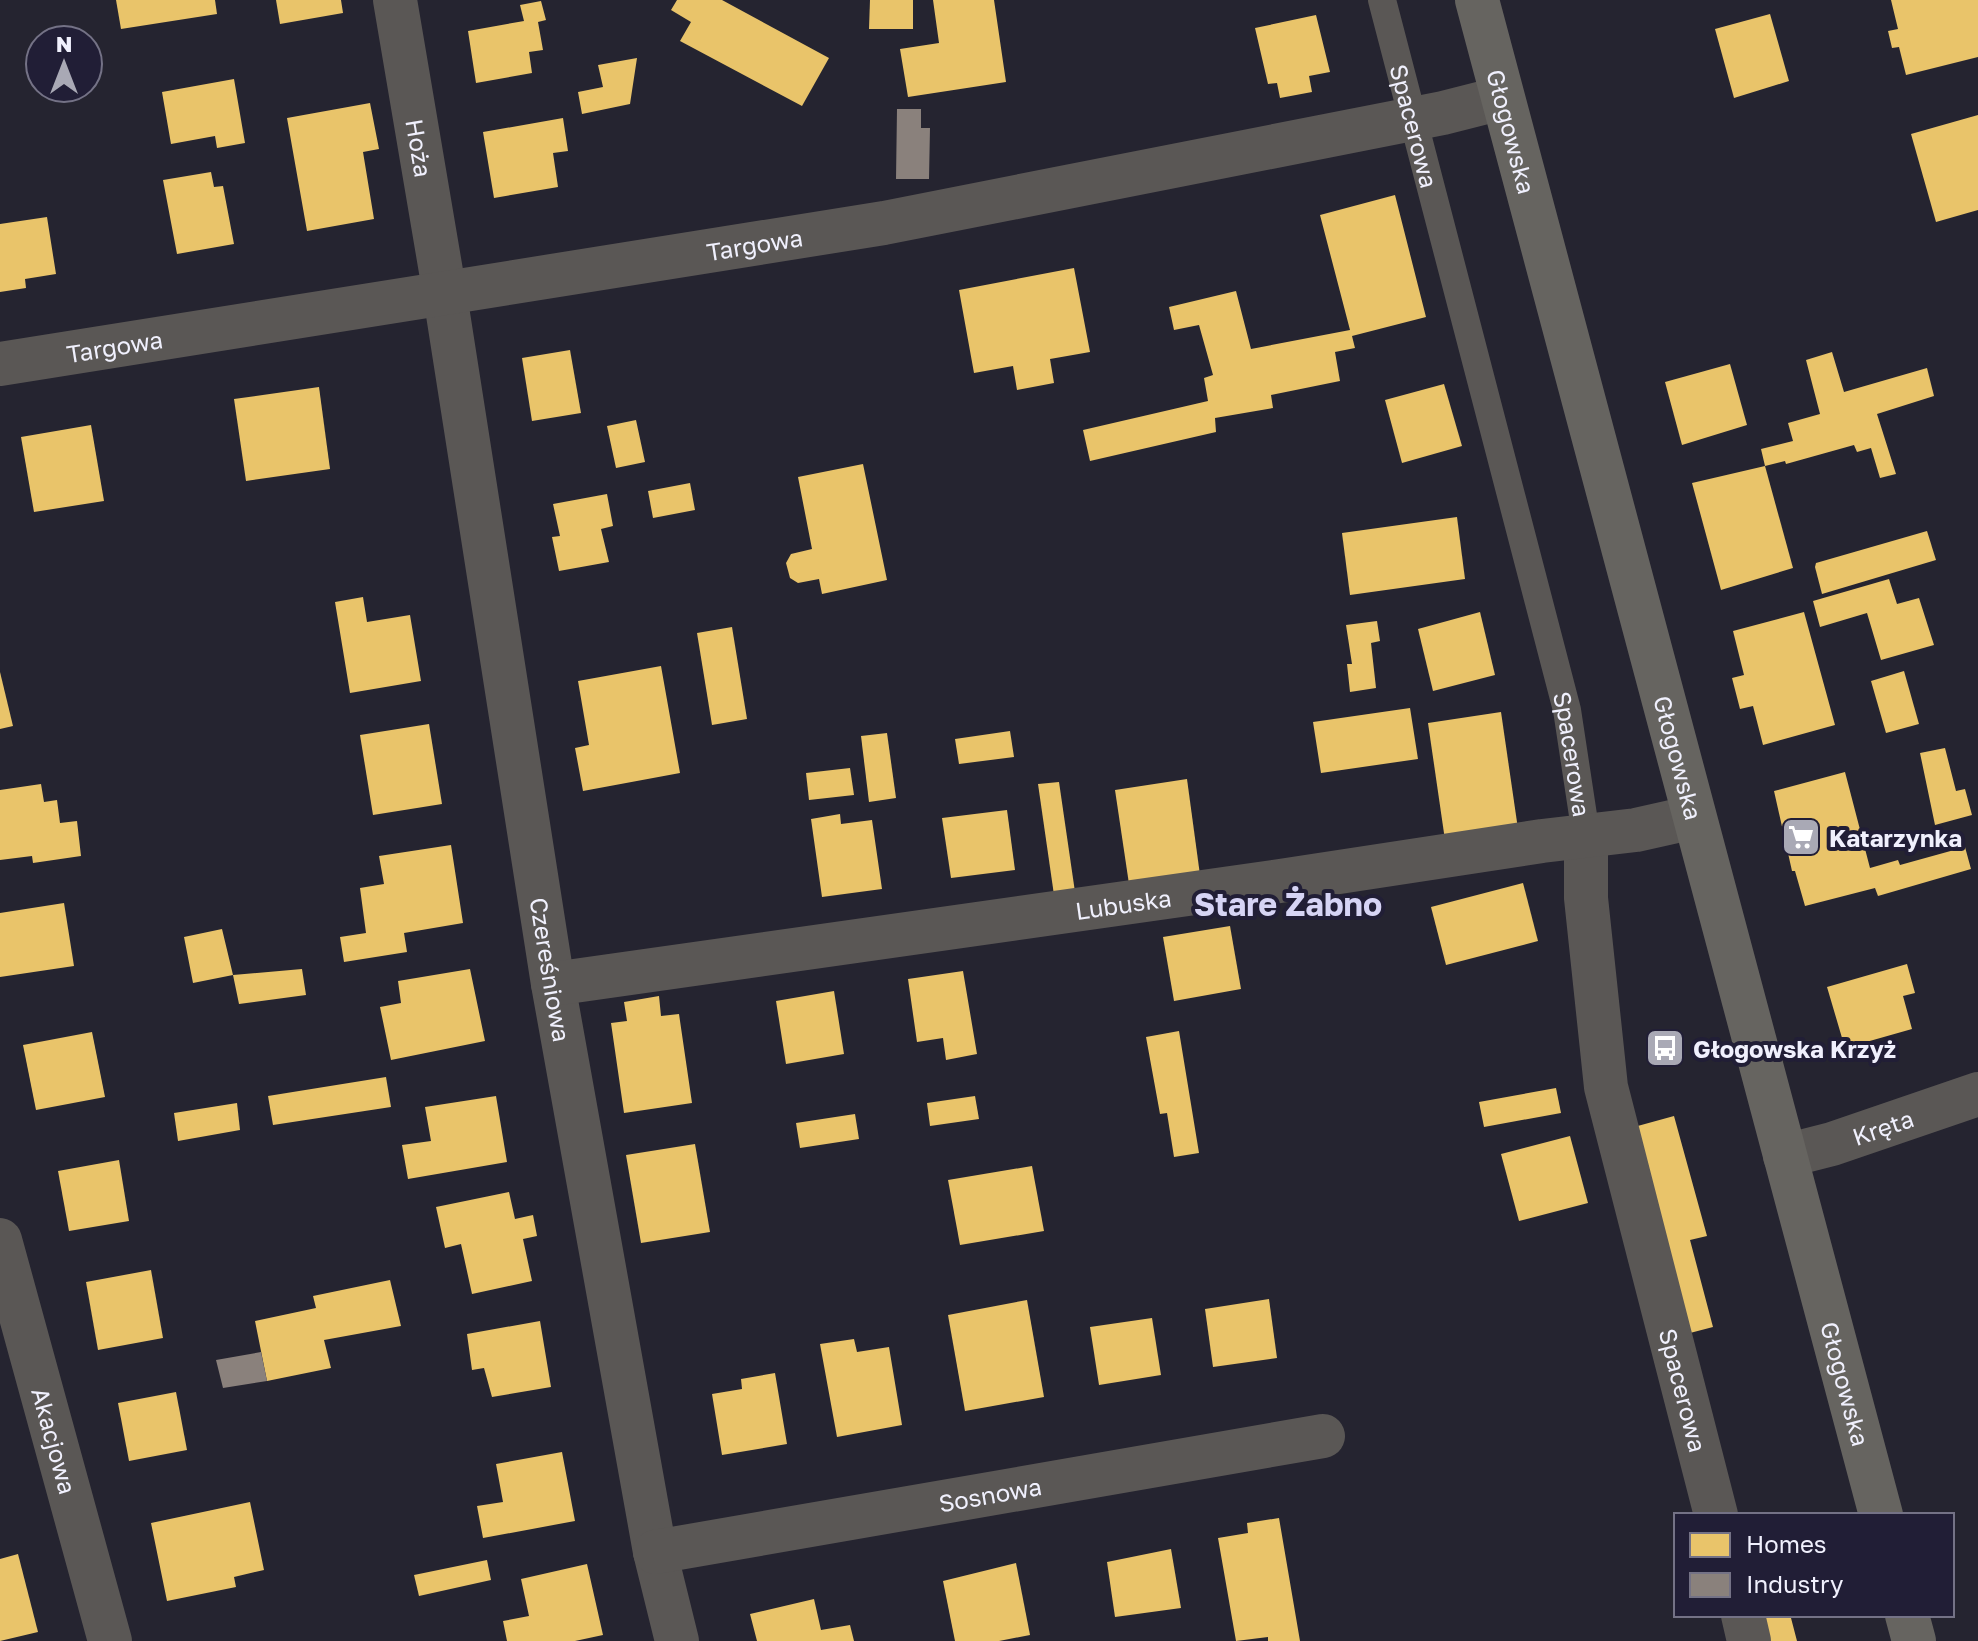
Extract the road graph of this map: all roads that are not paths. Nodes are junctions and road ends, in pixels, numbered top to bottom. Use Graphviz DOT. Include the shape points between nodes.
graph roads {
  1 [pos="395,0"];
  2 [pos="1382,0"];
  3 [pos="1477,0"];
  4 [pos="1502,98"];
  5 [pos="1414,118"];
  6 [pos="445,295"];
  7 [pos="0,364"];
  8 [pos="1694,817"];
  9 [pos="1586,835"];
  10 [pos="553,984"];
  11 [pos="1978,1094"];
  12 [pos="1785,1156"];
  13 [pos="0,1240"];
  14 [pos="1323,1436"];
  15 [pos="1715,1513"];
  16 [pos="1880,1513"];
  17 [pos="655,1552"];
  18 [pos="1743,1617"];
  19 [pos="1908,1617"];
  20 [pos="110,1641"];
  21 [pos="677,1641"];
  22 [pos="1749,1641"];
  23 [pos="1914,1641"];
  1 -- 6 [label="street, Hoża"];
  2 -- 5 [label="lane, Spacerowa"];
  3 -- 4 [label="street, Głogowska"];
  4 -- 5 [label="street, Targowa"];
  4 -- 8 [label="street, Głogowska"];
  5 -- 6 [label="street, Targowa" via="884,223"];
  5 -- 9 [label="lane, Spacerowa" via="1567,710"];
  6 -- 7 [label="street, Targowa"];
  6 -- 10 [label="street, Czereśniowa"];
  8 -- 9 [label="street, Lubuska"];
  8 -- 12 [label="street, Głogowska"];
  9 -- 10 [label="street, Lubuska"];
  9 -- 15 [label="street, Spacerowa" via="1586,898 1606,1087"];
  10 -- 17 [label="street, Czereśniowa"];
  11 -- 12 [label="street, Kręta"];
  12 -- 16 [label="street, Głogowska"];
  13 -- 20 [label="street, Akacjowa"];
  14 -- 17 [label="street, Sosnowa"];
  17 -- 21 [label="street, Czereśniowa"];
  18 -- 22 [label="street"];
  19 -- 23 [label="street"];
}
